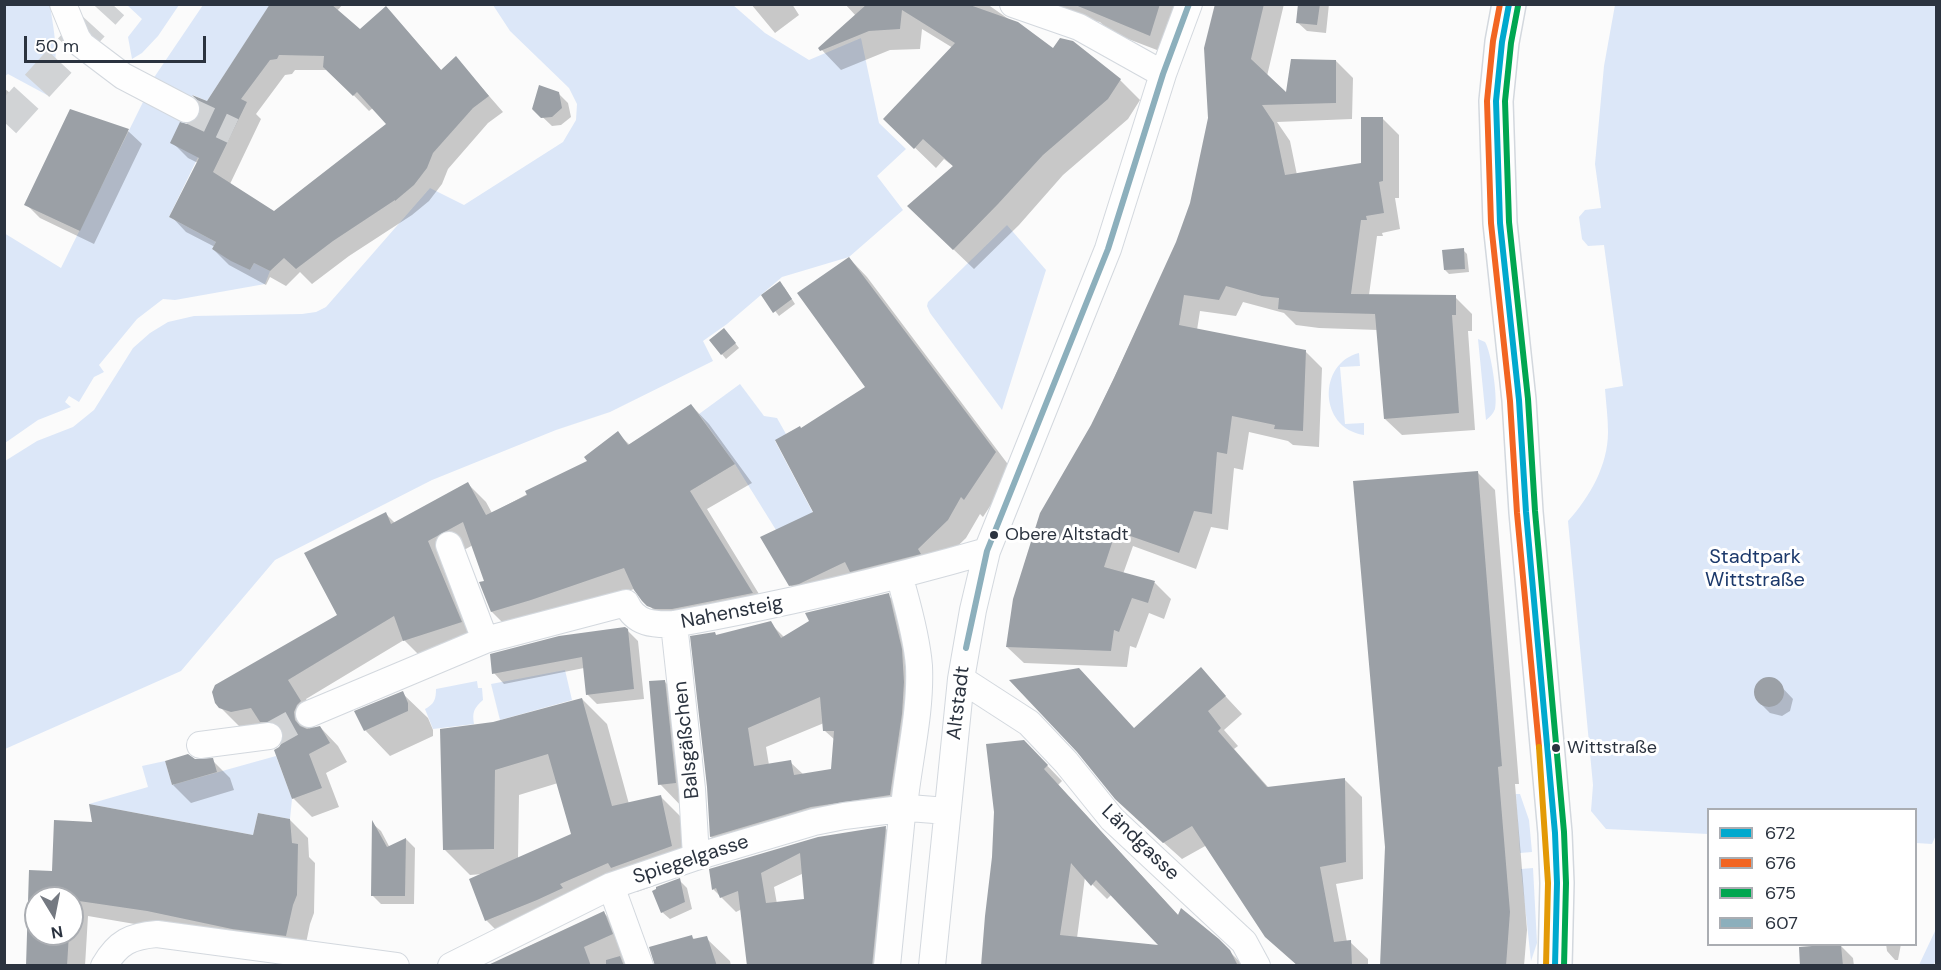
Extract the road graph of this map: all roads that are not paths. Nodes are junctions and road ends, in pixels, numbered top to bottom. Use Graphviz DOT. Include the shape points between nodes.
graph roads {
  1 [pos="63,4"];
  2 [pos="1013,4"];
  3 [pos="1189,4"];
  4 [pos="1509,4"];
  5 [pos="1163,74"];
  6 [pos="186,109"];
  7 [pos="449,545"];
  8 [pos="987,551"];
  9 [pos="903,589"];
  10 [pos="674,624"];
  11 [pos="485,640"];
  12 [pos="961,679"];
  13 [pos="309,714"];
  14 [pos="269,736"];
  15 [pos="200,745"];
  16 [pos="947,811"];
  17 [pos="696,857"];
  18 [pos="611,886"];
  19 [pos="104,966"];
  20 [pos="396,966"];
  21 [pos="451,966"];
  22 [pos="640,966"];
  23 [pos="887,966"];
  24 [pos="932,966"];
  25 [pos="1257,966"];
  26 [pos="1556,966"];
  1 -- 6 [label="street" via="82,45 123,76"];
  2 -- 5 [label="street" via="1079,27"];
  3 -- 5 [label="street, Altstadt"];
  4 -- 26 [label="main road" via="1496,100 1500,223 1519,400 1555,833"];
  5 -- 8 [label="street, Altstadt" via="1108,249"];
  7 -- 11 [label="street"];
  8 -- 10 [label="street, Nahensteig" via="877,582"];
  8 -- 12 [label="street, Altstadt"];
  9 -- 23 [label="street, Altstadt" via="915,636 919,700 903,807"];
  10 -- 11 [label="street, Nahensteig" via="641,620 630,613 626,603"];
  10 -- 17 [label="street, Balsgäßchen"];
  11 -- 13 [label="street, Nahensteig"];
  12 -- 16 [label="street, Altstadt"];
  12 -- 25 [label="street, Ländgasse" via="1030,715 1112,819 1244,942"];
  14 -- 15 [label="street"];
  16 -- 17 [label="street, Spiegelgasse" via="885,809 844,816"];
  16 -- 24 [label="street, Altstadt"];
  17 -- 18 [label="street, Spiegelgasse"];
  18 -- 21 [label="street, Spiegelgasse"];
  18 -- 22 [label="street"];
  19 -- 20 [label="street" via="128,940 157,934"];
}
